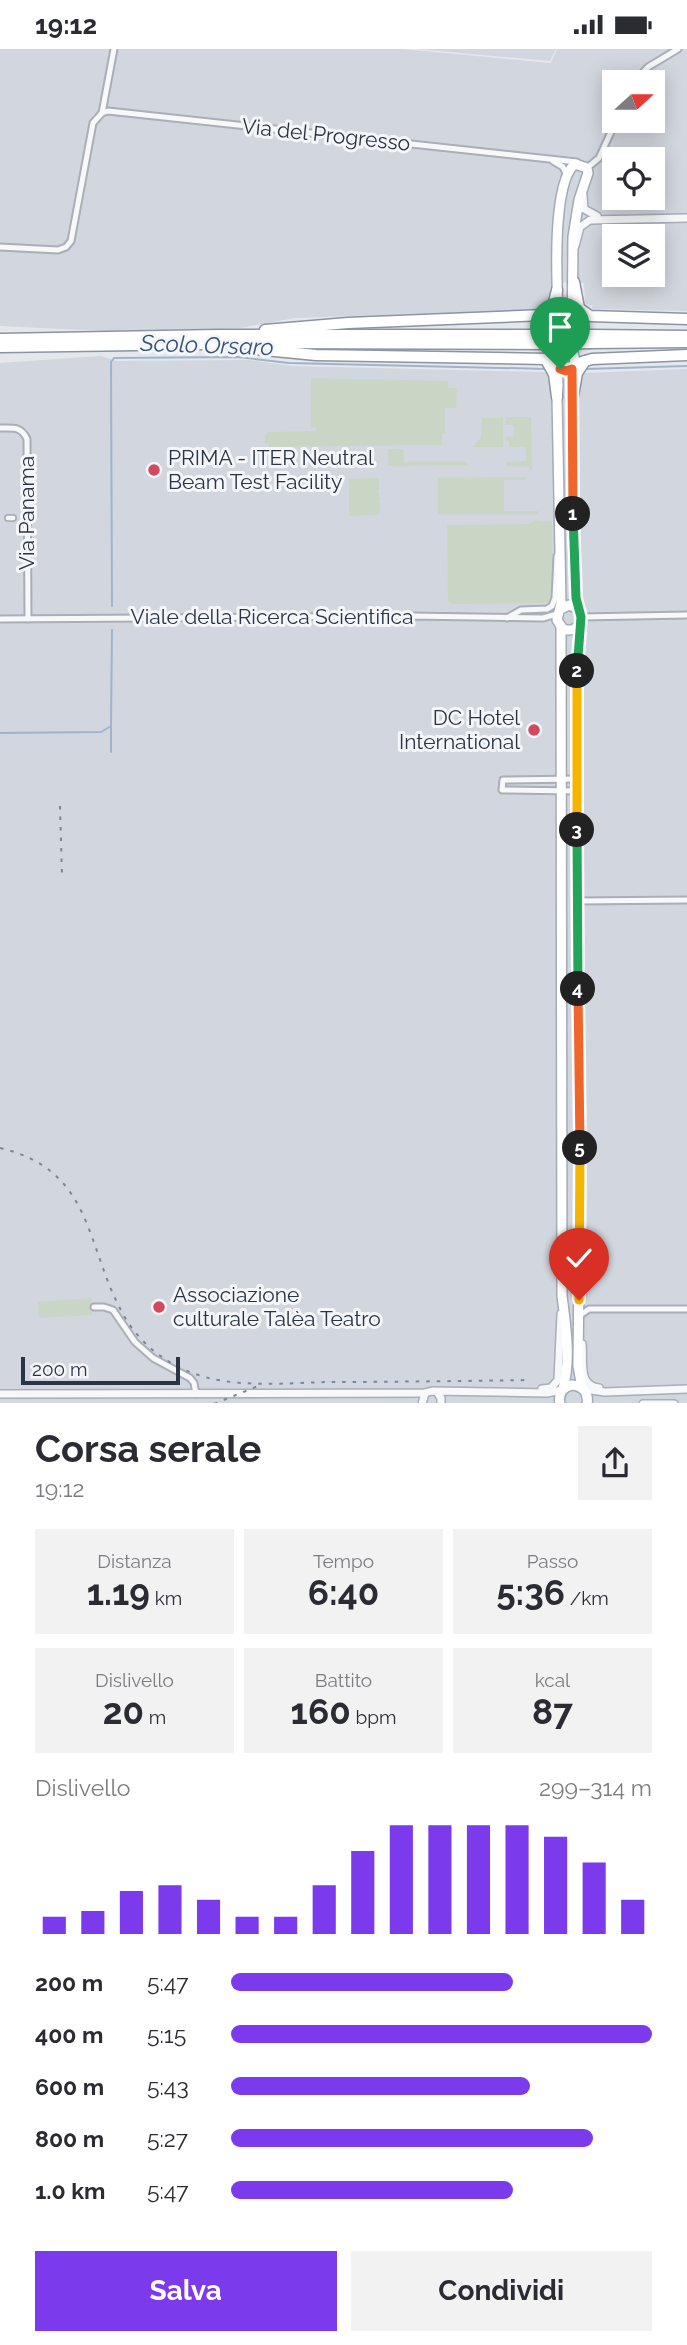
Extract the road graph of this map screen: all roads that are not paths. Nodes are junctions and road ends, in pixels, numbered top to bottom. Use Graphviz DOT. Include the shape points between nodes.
graph roads {
  1 [pos="114,49"];
  2 [pos="678,49"];
  3 [pos="645,70"];
  4 [pos="102,113"];
  5 [pos="610,133"];
  6 [pos="550,160"];
  7 [pos="586,166"];
  8 [pos="567,176"];
  9 [pos="583,193"];
  10 [pos="601,218"];
  11 [pos="687,218"];
  12 [pos="0,247"];
  13 [pos="575,247"];
  14 [pos="574,282"];
  15 [pos="557,290"];
  16 [pos="687,319"];
  17 [pos="218,335"];
  18 [pos="687,336"];
  19 [pos="0,339"];
  20 [pos="590,339"];
  21 [pos="554,342"];
  22 [pos="687,342"];
  23 [pos="196,344"];
  24 [pos="0,347"];
  25 [pos="687,355"];
  26 [pos="573,360"];
  27 [pos="586,360"];
  28 [pos="553,363"];
  29 [pos="573,396"];
  30 [pos="557,397"];
  31 [pos="0,428"];
  32 [pos="558,473"];
  33 [pos="573,473"];
  34 [pos="558,552"];
  35 [pos="687,615"];
  36 [pos="507,618"];
  37 [pos="559,618"];
  38 [pos="580,618"];
  39 [pos="0,619"];
  40 [pos="28,619"];
  41 [pos="560,779"];
  42 [pos="576,779"];
  43 [pos="560,791"];
  44 [pos="576,791"];
  45 [pos="687,900"];
  46 [pos="577,901"];
  47 [pos="562,1068"];
  48 [pos="578,1068"];
  49 [pos="562,1296"];
  50 [pos="579,1300"];
  51 [pos="94,1307"];
  52 [pos="589,1309"];
  53 [pos="687,1309"];
  54 [pos="579,1320"];
  55 [pos="583,1388"];
  56 [pos="563,1389"];
  57 [pos="687,1389"];
  58 [pos="617,1391"];
  59 [pos="437,1392"];
  60 [pos="506,1392"];
  61 [pos="425,1393"];
  62 [pos="0,1394"];
  63 [pos="164,1394"];
  64 [pos="196,1394"];
  65 [pos="164,1403"];
  66 [pos="422,1403"];
  67 [pos="441,1403"];
  68 [pos="560,1403"];
  69 [pos="587,1403"];
  70 [pos="644,1403"];
  71 [pos="674,1403"];
  1 -- 4 [label="street"];
  2 -- 3 [label="street"];
  4 -- 6 [label="street, Via del Progresso"];
  4 -- 12 [label="street" via="93,123 71,241 58,250"];
  5 -- 7 [label="street" via="599,158"];
  6 -- 7 [label="street, Via del Progresso"];
  6 -- 8 [label="street"];
  7 -- 8 [label="main road" via="572,167"];
  7 -- 9 [label="main road"];
  8 -- 15 [label="main road" via="559,215"];
  9 -- 10 [label="street" via="584,209"];
  9 -- 13 [label="main road" via="575,220"];
  10 -- 11 [label="street"];
  10 -- 13 [label="street" via="583,224"];
  13 -- 14 [label="main road"];
  14 -- 16 [label="highway" via="579,308 590,316"];
  14 -- 26 [label="main road"];
  15 -- 17 [label="highway" via="552,310 544,315 304,325"];
  15 -- 21 [label="main road"];
  17 -- 19 [label="highway"];
  17 -- 21 [label="highway"];
  18 -- 20 [label="highway"];
  20 -- 21 [label="highway, bridge"];
  20 -- 22 [label="highway"];
  21 -- 23 [label="highway"];
  21 -- 28 [label="main road"];
  23 -- 24 [label="highway"];
  23 -- 28 [label="highway" via="316,355"];
  25 -- 27 [label="highway"];
  26 -- 27 [label="highway"];
  26 -- 28 [label="main road" via="566,371"];
  26 -- 29 [label="main road"];
  27 -- 29 [label="highway" via="577,373"];
  28 -- 30 [label="highway"];
  29 -- 33 [label="main road"];
  30 -- 32 [label="main road"];
  31 -- 40 [label="street, Via Panama" via="18,428 27,439"];
  32 -- 33 [label="street"];
  32 -- 34 [label="main road"];
  33 -- 38 [label="main road" via="573,550"];
  34 -- 36 [label="street" via="552,605 521,610"];
  34 -- 37 [label="main road"];
  35 -- 38 [label="street"];
  36 -- 37 [label="street, Viale della Ricerca Scientifica"];
  36 -- 40 [label="street, Viale della Ricerca Scientifica"];
  37 -- 38 [label="main road" via="572,606"];
  37 -- 38 [label="main road" via="572,630"];
  37 -- 41 [label="main road"];
  38 -- 42 [label="main road"];
  39 -- 40 [label="street, Viale della Ricerca Scientifica"];
  41 -- 42 [label="street"];
  41 -- 43 [label="main road"];
  41 -- 43 [label="street" via="503,780 502,790"];
  42 -- 44 [label="main road"];
  43 -- 44 [label="street"];
  43 -- 47 [label="main road"];
  44 -- 46 [label="main road"];
  45 -- 46 [label="street"];
  46 -- 48 [label="main road"];
  47 -- 48 [label="street"];
  47 -- 49 [label="main road"];
  48 -- 50 [label="main road"];
  49 -- 56 [label="main road" via="567,1367"];
  49 -- 60 [label="street" via="558,1380 547,1388"];
  50 -- 52 [label="street"];
  50 -- 54 [label="main road"];
  51 -- 64 [label="street" via="113,1310 135,1342 153,1358 190,1378"];
  52 -- 53 [label="street"];
  52 -- 54 [label="street"];
  54 -- 55 [label="main road" via="578,1374"];
  54 -- 58 [label="street" via="586,1383"];
  55 -- 56 [label="main road" via="572,1385"];
  55 -- 58 [label="street"];
  55 -- 69 [label="main road"];
  56 -- 60 [label="street" via="556,1393"];
  56 -- 68 [label="main road"];
  57 -- 58 [label="street"];
  59 -- 60 [label="street"];
  59 -- 61 [label="street"];
  59 -- 67 [label="street"];
  61 -- 64 [label="street"];
  61 -- 66 [label="street"];
  62 -- 63 [label="street"];
  63 -- 64 [label="street"];
  63 -- 65 [label="street"];
  70 -- 71 [label="street"];
}
